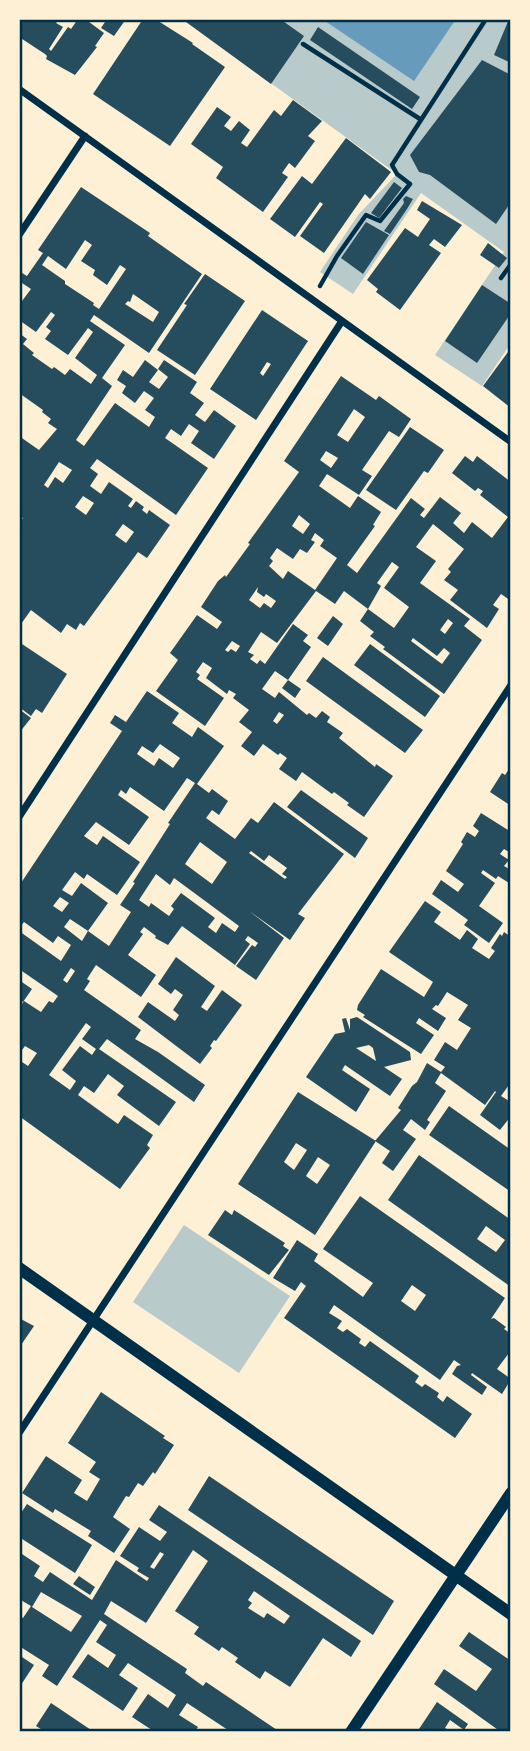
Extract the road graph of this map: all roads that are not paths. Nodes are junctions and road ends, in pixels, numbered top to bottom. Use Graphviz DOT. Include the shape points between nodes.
graph roads {
  1 [pos="19,89"];
  2 [pos="85,136"];
  3 [pos="19,235"];
  4 [pos="342,321"];
  5 [pos="511,442"];
  6 [pos="511,685"];
  7 [pos="19,817"];
  8 [pos="19,1268"];
  9 [pos="94,1321"];
  10 [pos="19,1433"];
  11 [pos="511,1493"];
  12 [pos="456,1575"];
  13 [pos="511,1614"];
  14 [pos="351,1732"];
  1 -- 2 [label="street"];
  2 -- 3 [label="street"];
  2 -- 4 [label="street"];
  4 -- 5 [label="street"];
  4 -- 7 [label="street"];
  6 -- 9 [label="street"];
  8 -- 9 [label="street"];
  9 -- 10 [label="street"];
  9 -- 12 [label="street"];
  11 -- 12 [label="street"];
  12 -- 13 [label="street"];
  12 -- 14 [label="street"];
}
